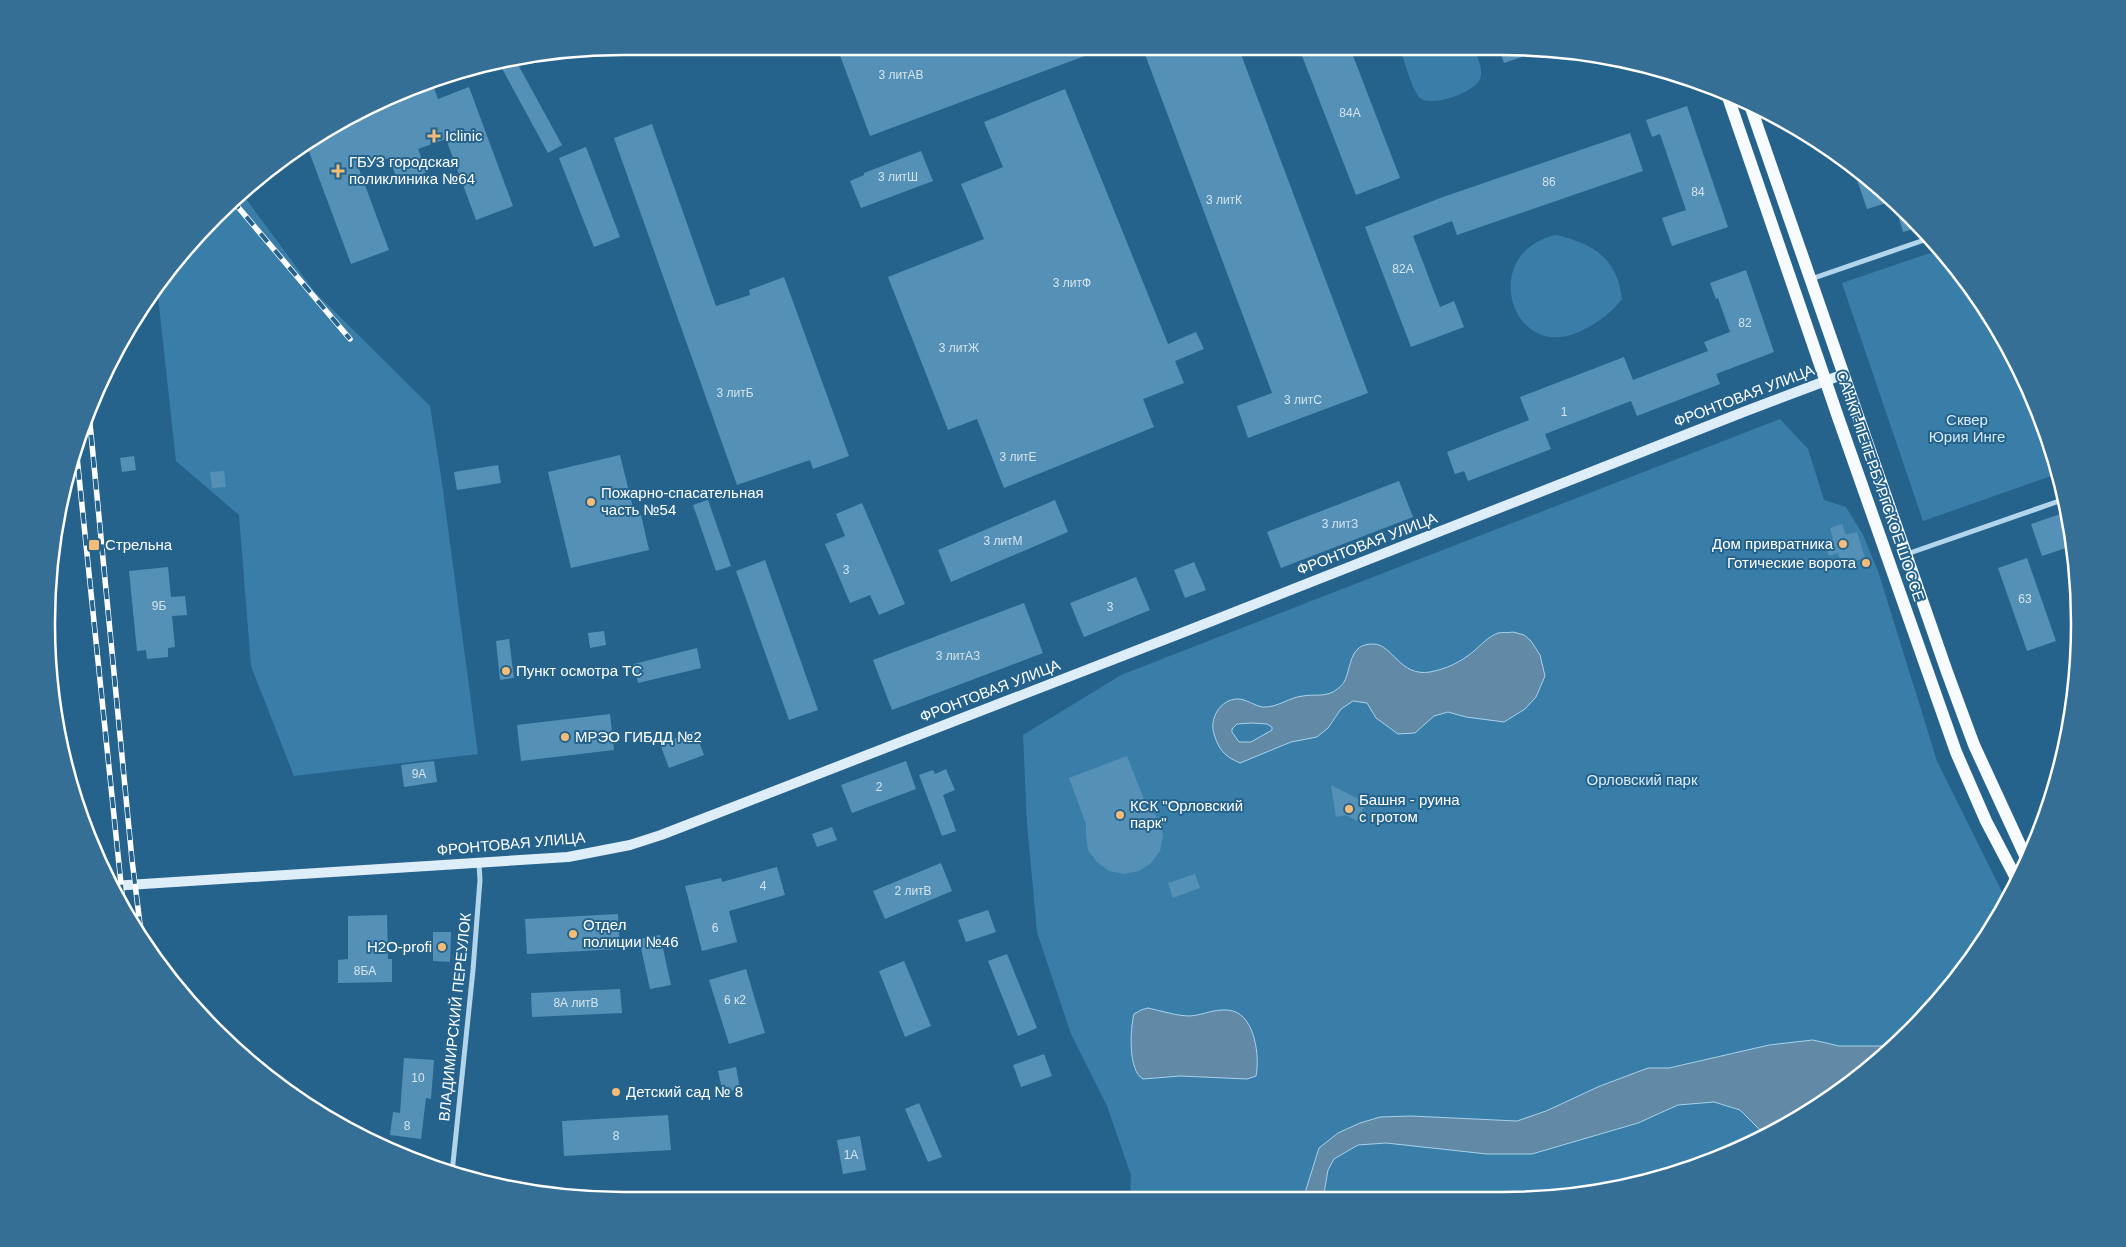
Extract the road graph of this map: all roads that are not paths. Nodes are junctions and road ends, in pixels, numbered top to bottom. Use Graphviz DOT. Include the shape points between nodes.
graph roads {
  1 [pos="1730,103"];
  2 [pos="1753,113"];
  3 [pos="1922,241"];
  4 [pos="1811,279"];
  5 [pos="1844,374"];
  6 [pos="1825,381"];
  7 [pos="2057,501"];
  8 [pos="1907,554"];
  9 [pos="2023,852"];
  10 [pos="479,864"];
  11 [pos="2013,873"];
  12 [pos="119,886"];
  13 [pos="453,1166"];
  1 -- 6 [label="main road, САНКТ-ПЕТЕРБУРГСКОЕ ШОССЕ"];
  2 -- 4 [label="main road, САНКТ-ПЕТЕРБУРГСКОЕ ШОССЕ"];
  3 -- 4 [label="street"];
  4 -- 5 [label="main road, САНКТ-ПЕТЕРБУРГСКОЕ ШОССЕ"];
  5 -- 6 [label="main road, ФРОНТОВАЯ УЛИЦА"];
  5 -- 8 [label="main road, САНКТ-ПЕТЕРБУРГСКОЕ ШОССЕ"];
  6 -- 10 [label="main road, ФРОНТОВАЯ УЛИЦА" via="661,835 630,845 568,857"];
  6 -- 11 [label="main road, САНКТ-ПЕТЕРБУРГСКОЕ ШОССЕ" via="1956,752"];
  7 -- 8 [label="street"];
  8 -- 9 [label="main road, САНКТ-ПЕТЕРБУРГСКОЕ ШОССЕ" via="1974,746"];
  10 -- 12 [label="main road, ФРОНТОВАЯ УЛИЦА"];
  10 -- 13 [label="street, ВЛАДИМИРСКИЙ ПЕРЕУЛОК" via="473,970"];
}
